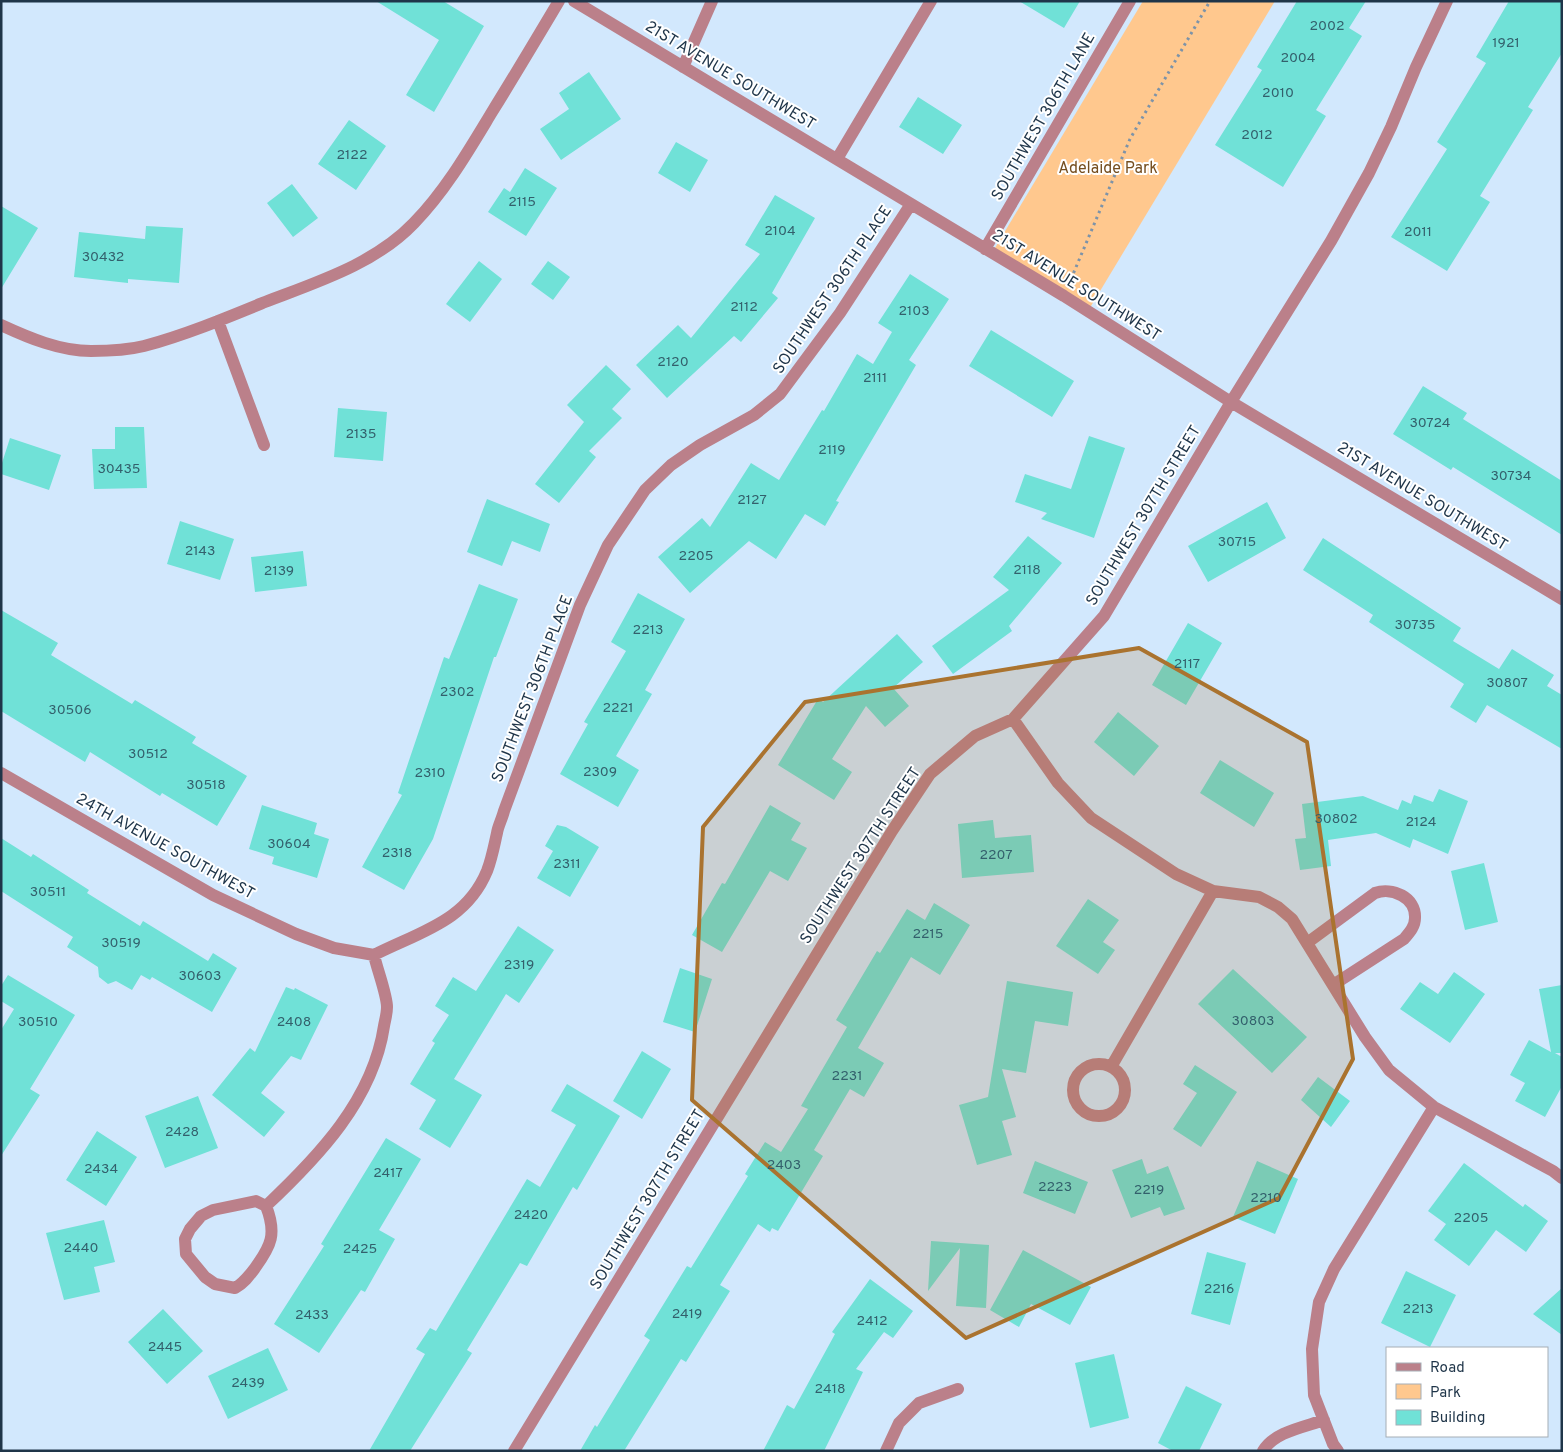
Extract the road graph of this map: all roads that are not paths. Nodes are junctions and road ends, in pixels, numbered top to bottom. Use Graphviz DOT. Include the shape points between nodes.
graph roads {
  1 [pos="558,1"];
  2 [pos="574,1"];
  3 [pos="712,1"];
  4 [pos="932,1"];
  5 [pos="1130,1"];
  6 [pos="1447,1"];
  7 [pos="683,67"];
  8 [pos="837,160"];
  9 [pos="911,204"];
  10 [pos="986,249"];
  11 [pos="218,321"];
  12 [pos="1,324"];
  13 [pos="1231,402"];
  14 [pos="264,445"];
  15 [pos="1562,598"];
  16 [pos="1013,719"];
  17 [pos="1,773"];
  18 [pos="1213,891"];
  19 [pos="1307,943"];
  20 [pos="374,955"];
  21 [pos="1333,985"];
  22 [pos="1111,1067"];
  23 [pos="1434,1107"];
  24 [pos="1562,1178"];
  25 [pos="266,1206"];
  26 [pos="958,1389"];
  27 [pos="1324,1420"];
  28 [pos="514,1451"];
  29 [pos="886,1451"];
  30 [pos="1263,1451"];
  31 [pos="1338,1451"];
  1 -- 11 [label="street" via="468,153 413,224 384,248 354,265"];
  2 -- 7 [label="street, 21ST AVENUE SOUTHWEST"];
  3 -- 7 [label="street"];
  4 -- 8 [label="street"];
  5 -- 10 [label="street, SOUTHWEST 306TH LANE"];
  6 -- 13 [label="street, SOUTHWEST 307TH STREET" via="1391,127 1332,241"];
  7 -- 8 [label="street, 21ST AVENUE SOUTHWEST"];
  8 -- 9 [label="street, 21ST AVENUE SOUTHWEST"];
  9 -- 10 [label="street, 21ST AVENUE SOUTHWEST"];
  9 -- 20 [label="street, SOUTHWEST 306TH PLACE" via="840,314 780,394 754,415 678,460 645,490 608,545 580,605 480,887 450,918"];
  10 -- 13 [label="street, 21ST AVENUE SOUTHWEST"];
  11 -- 12 [label="street" via="142,346 90,351 42,342"];
  11 -- 14 [label="street"];
  13 -- 15 [label="street, 21ST AVENUE SOUTHWEST"];
  13 -- 16 [label="street, SOUTHWEST 307TH STREET" via="1104,616"];
  16 -- 18 [label="street" via="1058,784 1091,818 1176,874"];
  16 -- 28 [label="street, SOUTHWEST 307TH STREET" via="975,736 930,774 892,831"];
  17 -- 20 [label="street, 24TH AVENUE SOUTHWEST" via="213,895 296,934 334,948"];
  18 -- 19 [label="street" via="1259,897 1278,906 1292,919"];
  18 -- 22 [label="street"];
  19 -- 21 [label="street"];
  19 -- 21 [label="street" via="1374,893 1383,890 1399,893 1413,907 1412,930 1404,939"];
  20 -- 25 [label="street" via="387,1007 382,1044 368,1079 328,1143"];
  21 -- 23 [label="street" via="1389,1070"];
  22 -- 22 [label="street" via="1093,1064 1078,1074 1073,1082 1074,1100 1085,1114 1109,1115 1122,1104 1125,1087"];
  23 -- 24 [label="street"];
  23 -- 27 [label="street" via="1334,1269 1320,1302 1312,1349 1314,1395"];
  25 -- 25 [label="street" via="272,1237 268,1250 244,1282 236,1288 215,1284 205,1277 186,1254 185,1239 201,1216 256,1201"];
  26 -- 29 [label="street" via="919,1403 899,1423"];
  27 -- 30 [label="street" via="1275,1438"];
  27 -- 31 [label="street"];
}
